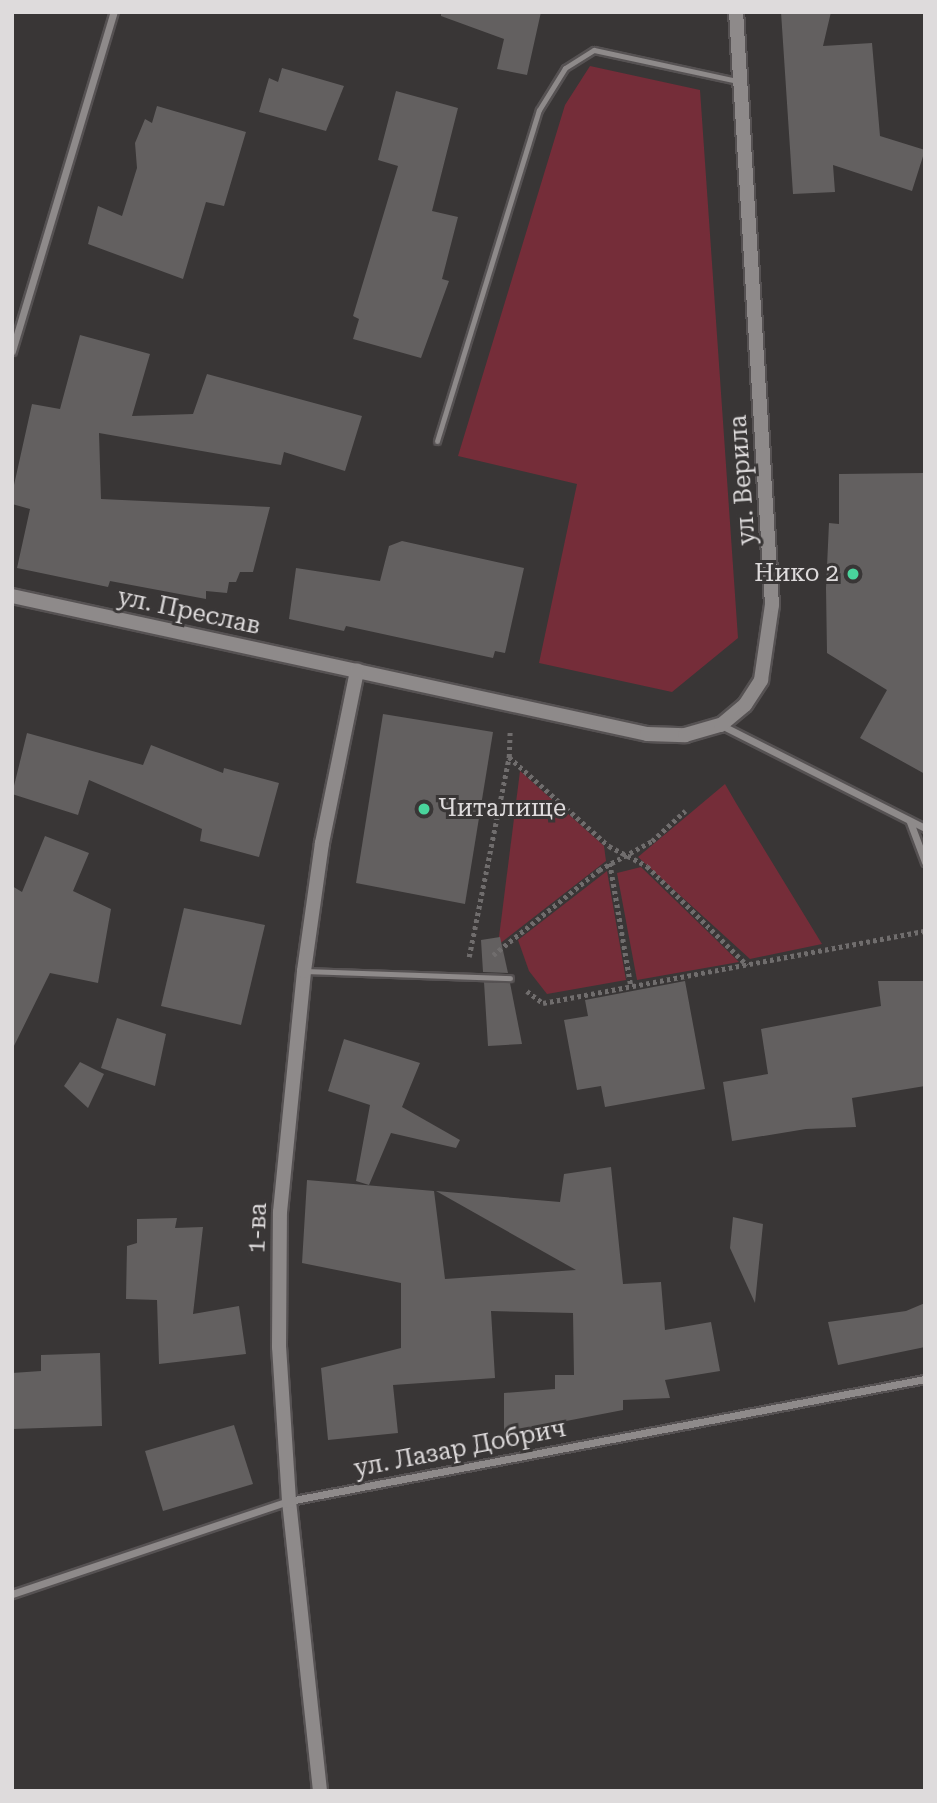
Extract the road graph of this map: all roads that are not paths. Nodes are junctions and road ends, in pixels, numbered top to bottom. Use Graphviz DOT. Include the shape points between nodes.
graph roads {
  1 [pos="114,12"];
  2 [pos="736,12"];
  3 [pos="740,81"];
  4 [pos="12,351"];
  5 [pos="437,440"];
  6 [pos="12,596"];
  7 [pos="357,671"];
  8 [pos="721,724"];
  9 [pos="910,822"];
  10 [pos="925,828"];
  11 [pos="925,862"];
  12 [pos="304,971"];
  13 [pos="510,978"];
  14 [pos="925,1378"];
  15 [pos="289,1501"];
  16 [pos="12,1594"];
  17 [pos="320,1791"];
  1 -- 4 [label="street"];
  2 -- 3 [label="street, ул. Верила"];
  3 -- 5 [label="lane" via="594,50 565,68 539,110"];
  3 -- 8 [label="street, ул. Верила" via="772,605 761,680 745,705"];
  6 -- 7 [label="street, ул. Преслав"];
  7 -- 8 [label="street, ул. Верила" via="647,734 685,735"];
  7 -- 12 [label="street, 1-ва" via="322,843"];
  8 -- 9 [label="street"];
  9 -- 10 [label="street"];
  9 -- 11 [label="street"];
  12 -- 13 [label="lane"];
  12 -- 15 [label="street, 1-ва" via="280,1212 279,1347"];
  14 -- 15 [label="street, ул. Лазар Добрич"];
  15 -- 16 [label="street, ул. Лазар Добрич"];
  15 -- 17 [label="street, 1-ва"];
}
